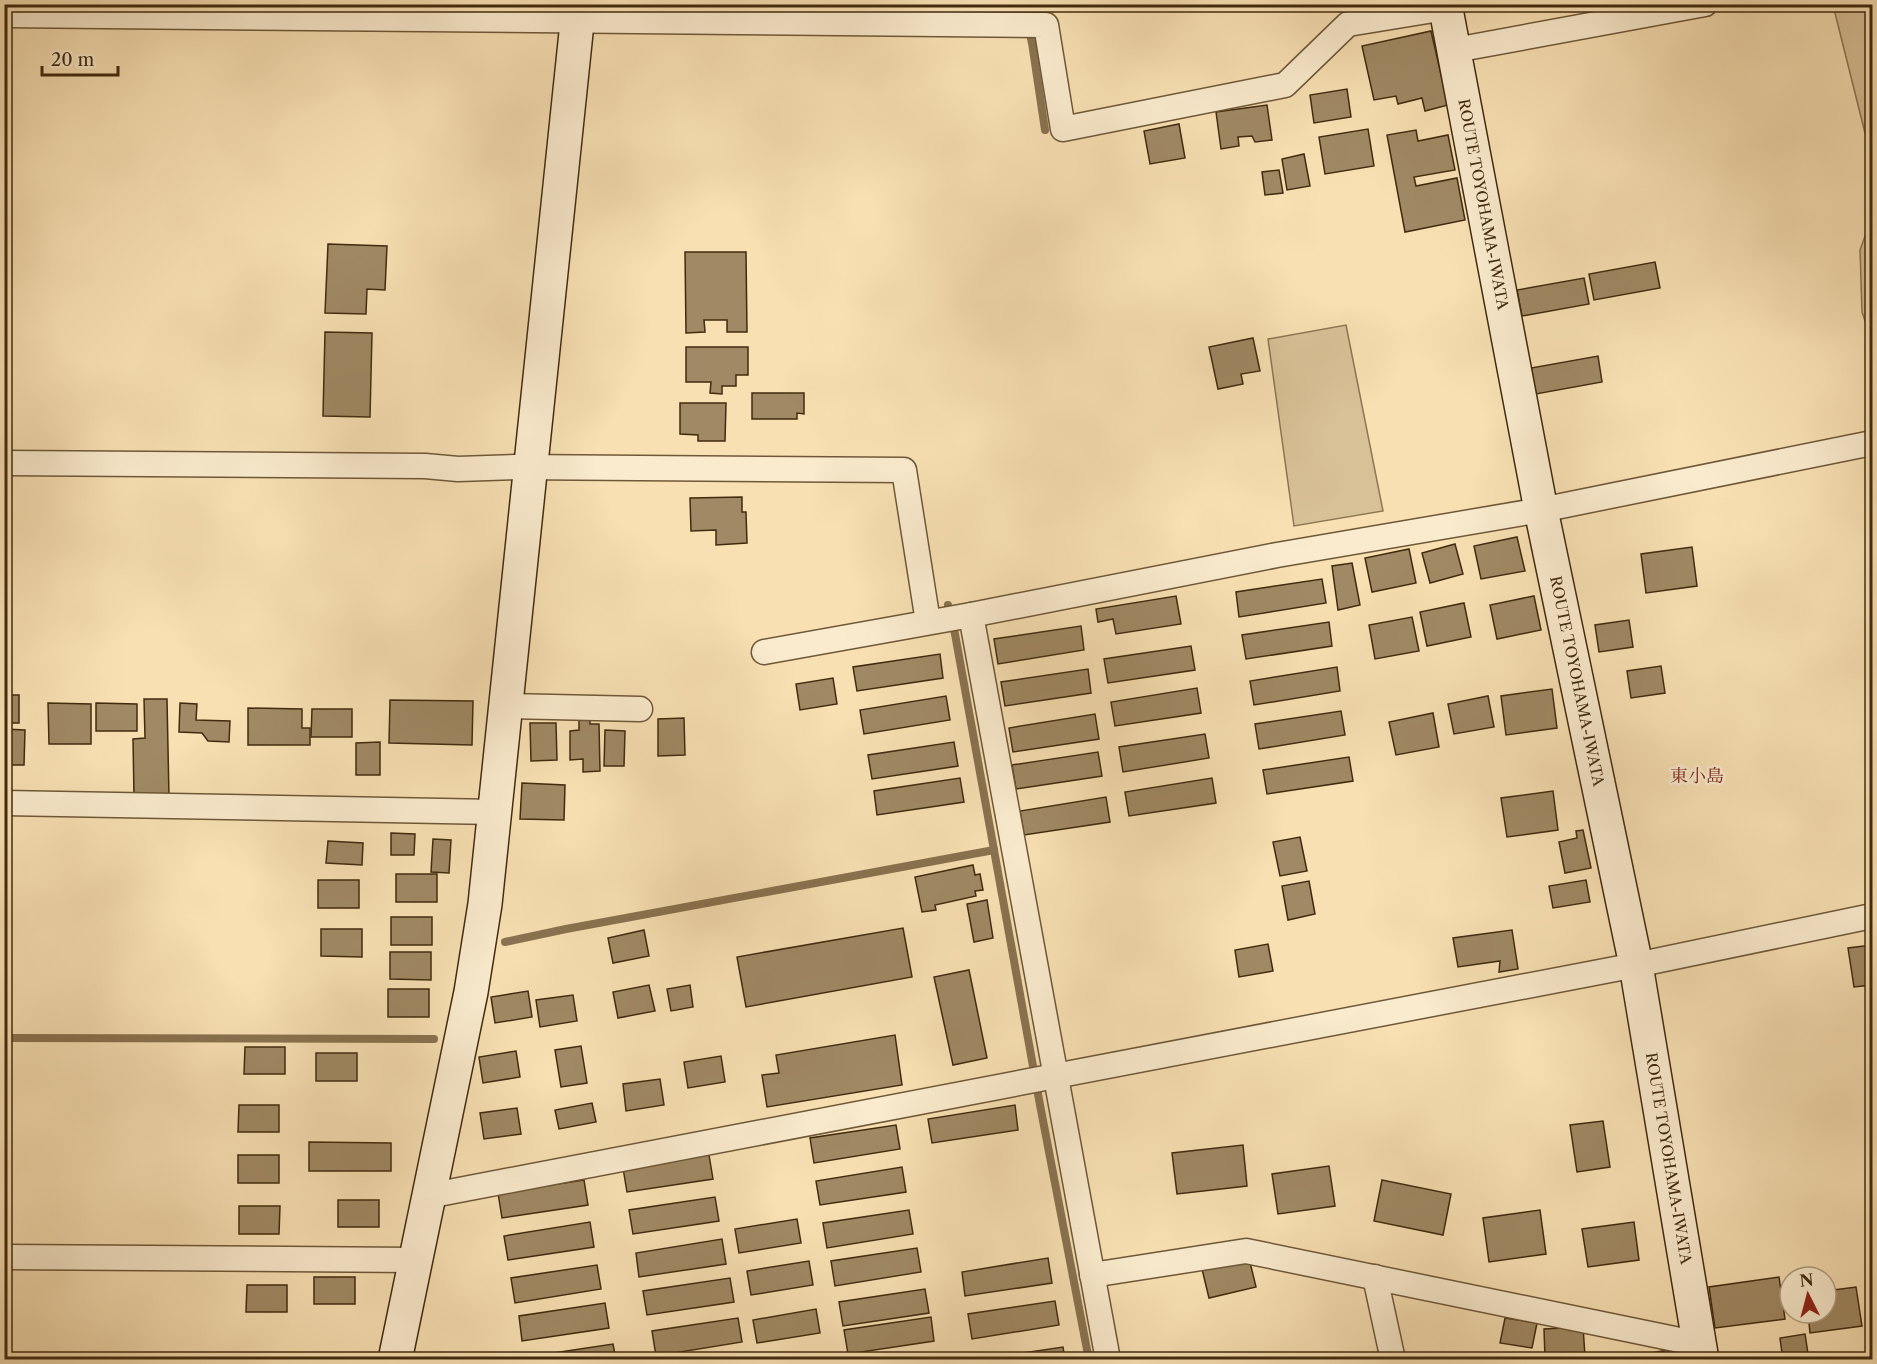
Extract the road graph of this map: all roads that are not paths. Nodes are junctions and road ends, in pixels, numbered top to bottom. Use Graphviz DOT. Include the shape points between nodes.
graph roads {
  1 [pos="1705,4"];
  2 [pos="1445,6"];
  3 [pos="578,13"];
  4 [pos="4,15"];
  5 [pos="1455,50"];
  6 [pos="1872,443"];
  7 [pos="4,463"];
  8 [pos="531,467"];
  9 [pos="1541,510"];
  10 [pos="964,616"];
  11 [pos="931,622"];
  12 [pos="764,652"];
  13 [pos="506,706"];
  14 [pos="640,709"];
  15 [pos="4,803"];
  16 [pos="495,812"];
  17 [pos="1872,916"];
  18 [pos="1636,965"];
  19 [pos="1055,1075"];
  20 [pos="428,1196"];
  21 [pos="4,1257"];
  22 [pos="415,1260"];
  23 [pos="1092,1275"];
  24 [pos="1375,1277"];
  25 [pos="1701,1352"];
  26 [pos="395,1359"];
  27 [pos="1108,1359"];
  28 [pos="1393,1359"];
  1 -- 5 [label="street"];
  2 -- 3 [label="street" via="1348,24 1285,85 1063,129 1046,25"];
  2 -- 5 [label="street, ROUTE TOYOHAMA-IWATA"];
  3 -- 4 [label="street"];
  3 -- 8 [label="street"];
  5 -- 9 [label="street, ROUTE TOYOHAMA-IWATA"];
  6 -- 9 [label="street"];
  7 -- 8 [label="street"];
  8 -- 11 [label="street" via="904,470"];
  8 -- 13 [label="street"];
  9 -- 10 [label="street" via="1277,555"];
  9 -- 18 [label="street, ROUTE TOYOHAMA-IWATA"];
  10 -- 11 [label="street"];
  10 -- 19 [label="street"];
  11 -- 12 [label="street"];
  13 -- 14 [label="street"];
  13 -- 16 [label="street"];
  15 -- 16 [label="street"];
  16 -- 20 [label="street" via="471,992"];
  17 -- 18 [label="street"];
  18 -- 19 [label="street"];
  18 -- 25 [label="street, ROUTE TOYOHAMA-IWATA"];
  19 -- 20 [label="street"];
  19 -- 23 [label="street"];
  20 -- 22 [label="street"];
  21 -- 22 [label="street"];
  22 -- 26 [label="street"];
  23 -- 24 [label="street" via="1246,1251"];
  23 -- 27 [label="street"];
  24 -- 25 [label="street"];
  24 -- 28 [label="street"];
}
